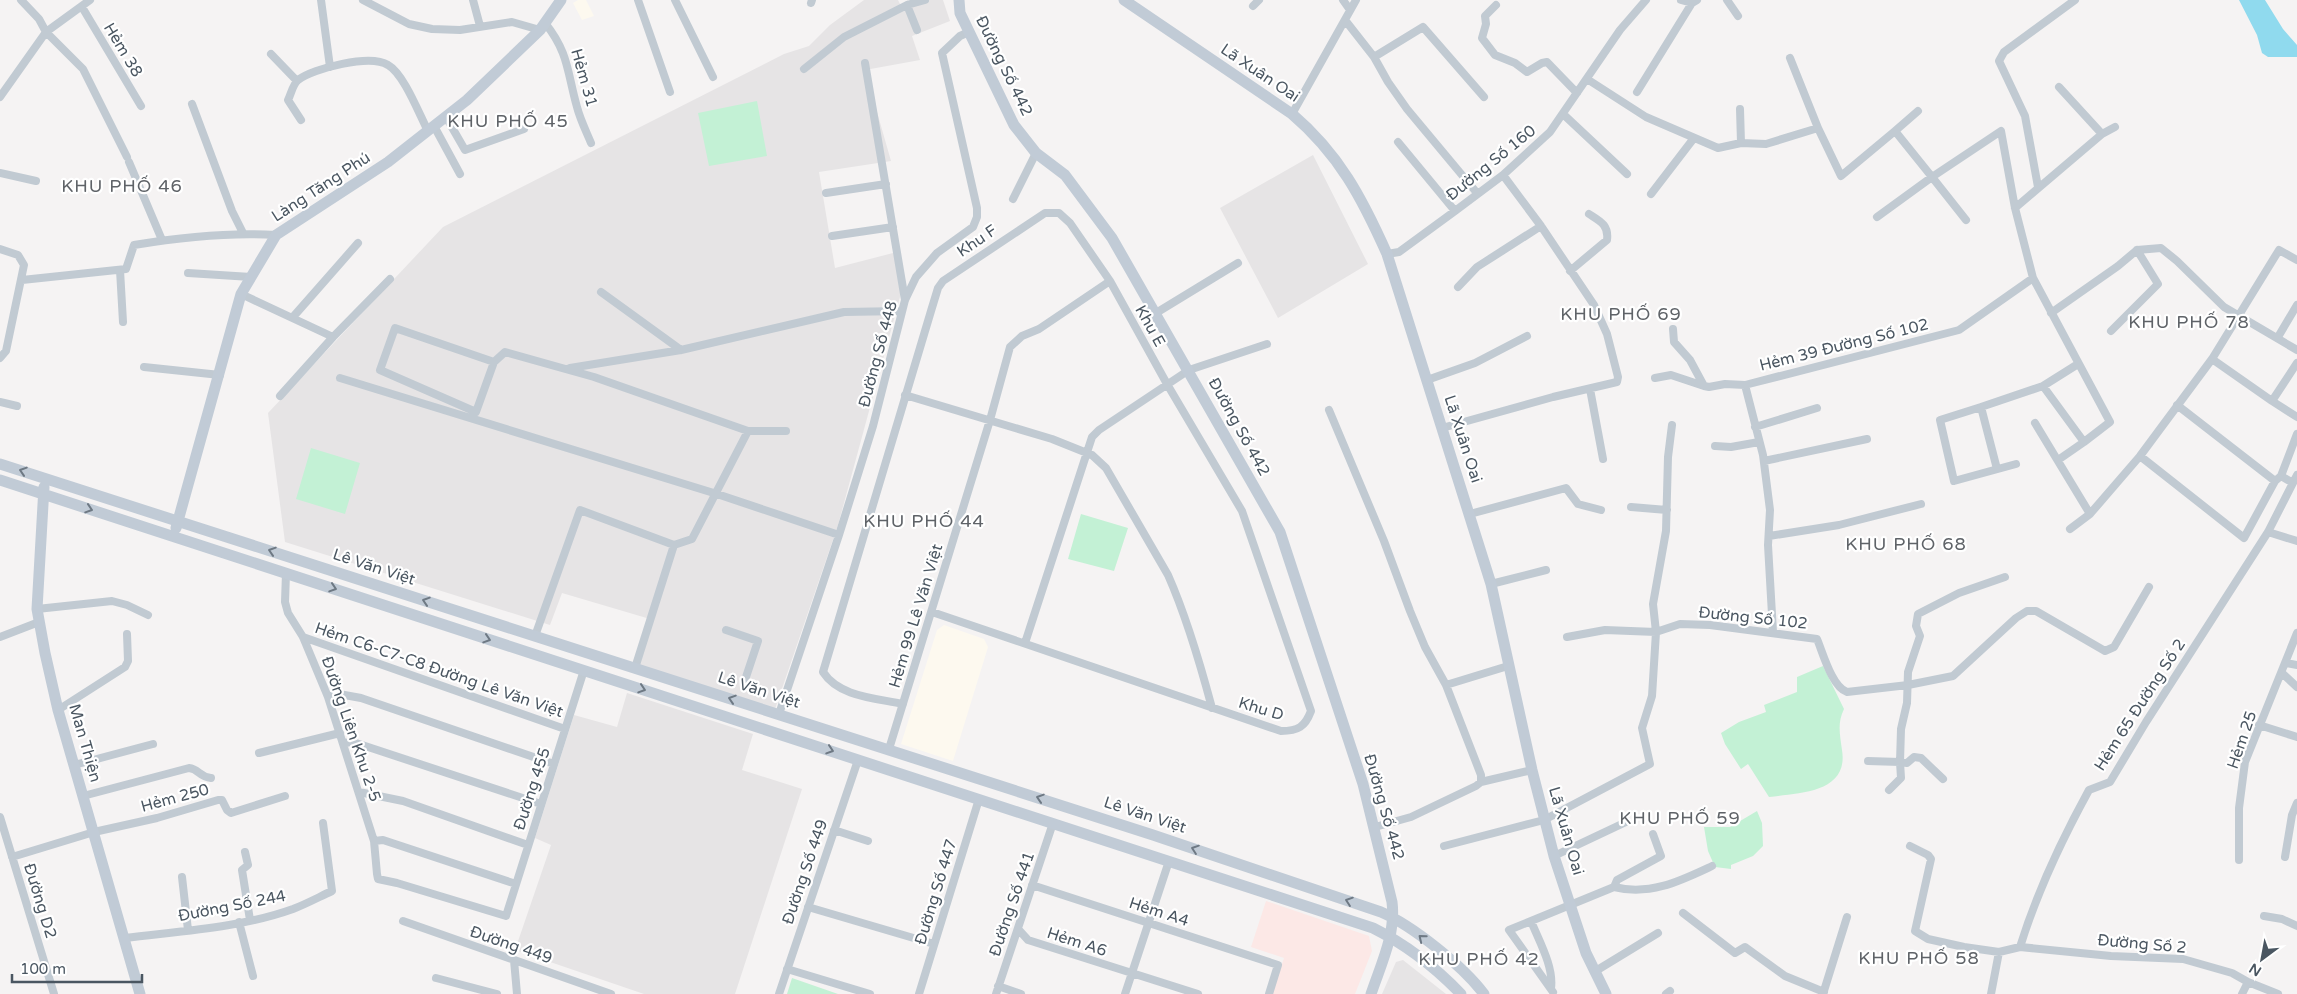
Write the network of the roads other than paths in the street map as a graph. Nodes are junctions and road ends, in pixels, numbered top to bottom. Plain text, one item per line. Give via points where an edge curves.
1 (21, 0) edge
2 (90, 0) edge
3 (321, 0) edge
4 (363, 0) edge
5 (474, 0) edge
6 (561, 0) edge
7 (638, 0) edge
8 (675, 0) edge
9 (925, 0) edge
10 (959, 0) edge
11 (1124, 0) edge
12 (1343, 0) edge
13 (1356, 0) edge
14 (1646, 0) edge
15 (1681, 0) edge
16 (1728, 0) edge
17 (2075, 0) edge
18 (1694, 2) edge
19 (1135, 4) edge
20 (907, 5) junction
21 (1496, 5) dead end
22 (82, 7) junction
23 (1350, 10) junction
24 (1738, 16) dead end
25 (1345, 20) junction
26 (480, 26) junction
27 (543, 26) junction
28 (917, 30) dead end
29 (46, 32) junction
30 (970, 32) junction
31 (270, 54) dead end
32 (1374, 57) junction
33 (1790, 58) dead end
34 (865, 63) dead end
35 (330, 67) junction
36 (804, 69) dead end
37 (713, 77) dead end
38 (1587, 79) junction
39 (297, 81) junction
40 (2059, 87) dead end
41 (670, 92) dead end
42 (1636, 92) dead end
43 (1577, 93) junction
44 (1484, 97) dead end
45 (0, 98) edge
46 (192, 104) dead end
47 (141, 106) dead end
48 (1740, 109) dead end
49 (1918, 111) dead end
50 (1292, 114) junction
51 (1563, 114) junction
52 (446, 116) junction
53 (301, 120) dead end
54 (2115, 127) dead end
55 (431, 128) junction
56 (524, 128) dead end
57 (1818, 128) junction
58 (1895, 131) junction
59 (2102, 134) junction
60 (1694, 138) junction
61 (1398, 142) dead end
62 (591, 143) dead end
63 (1741, 143) junction
64 (1036, 153) junction
65 (0, 173) edge
66 (460, 174) dead end
67 (1627, 174) dead end
68 (1503, 175) junction
69 (1932, 177) junction
70 (36, 181) dead end
71 (886, 184) junction
72 (2038, 187) junction
73 (1477, 193) junction
74 (826, 194) dead end
75 (1651, 194) dead end
76 (1013, 199) dead end
77 (2015, 208) junction
78 (1455, 211) junction
79 (1589, 214) dead end
80 (1877, 217) dead end
81 (1966, 220) dead end
82 (1541, 226) junction
83 (894, 227) junction
84 (243, 233) junction
85 (276, 235) junction
86 (832, 236) dead end
87 (162, 240) junction
88 (358, 243) dead end
89 (0, 249) edge
90 (2137, 250) junction
91 (1387, 254) junction
92 (2297, 260) edge
93 (1238, 262) dead end
94 (120, 270) junction
95 (1570, 271) junction
96 (188, 273) dead end
97 (251, 277) junction
98 (2033, 278) junction
99 (390, 279) dead end
100 (22, 280) junction
101 (1110, 281) junction
102 (1458, 287) dead end
103 (601, 292) dead end
104 (242, 294) junction
105 (905, 300) junction
106 (2297, 304) edge
107 (902, 311) junction
108 (1156, 313) junction
109 (2051, 314) junction
110 (2240, 315) junction
111 (293, 316) junction
112 (123, 322) dead end
113 (1673, 330) dead end
114 (2111, 331) dead end
115 (1527, 336) dead end
116 (333, 337) junction
117 (2278, 337) junction
118 (1267, 344) dead end
119 (681, 350) junction
120 (2297, 350) edge
121 (0, 358) edge
122 (2212, 358) junction
123 (494, 362) junction
124 (2297, 363) edge
125 (2078, 364) junction
126 (144, 367) dead end
127 (566, 369) junction
128 (1189, 370) junction
129 (220, 375) junction
130 (340, 378) dead end
131 (1655, 378) dead end
132 (1427, 380) junction
133 (1167, 384) junction
134 (1746, 385) junction
135 (1704, 386) junction
136 (2043, 386) junction
137 (1590, 389) junction
138 (905, 395) junction
139 (280, 396) dead end
140 (0, 402) edge
141 (2272, 402) junction
142 (2176, 405) junction
143 (16, 406) dead end
144 (1981, 407) junction
145 (1817, 408) dead end
146 (1329, 410) dead end
147 (2297, 417) edge
148 (990, 420) junction
149 (2035, 423) dead end
150 (1672, 425) dead end
151 (1755, 427) junction
152 (1442, 428) junction
153 (748, 431) junction
154 (786, 431) dead end
155 (2297, 434) edge
156 (1867, 439) dead end
157 (1759, 442) junction
158 (2084, 442) junction
159 (1715, 446) dead end
160 (1088, 453) junction
161 (2140, 456) junction
162 (1603, 459) dead end
163 (2058, 460) junction
164 (1764, 461) junction
165 (0, 464) edge
166 (2016, 464) dead end
167 (1997, 469) junction
168 (2278, 478) junction
169 (45, 479) junction
170 (2295, 479) edge
171 (0, 480) edge
172 (43, 494) junction
173 (717, 494) junction
174 (1922, 504) dead end
175 (1631, 507) dead end
176 (1601, 510) dead end
177 (1667, 510) junction
178 (1470, 514) junction
179 (2090, 514) junction
180 (178, 521) junction
181 (2070, 530) dead end
182 (2268, 532) junction
183 (840, 535) junction
184 (1769, 536) junction
185 (173, 537) junction
186 (2297, 541) edge
187 (674, 545) junction
188 (1546, 570) dead end
189 (286, 573) junction
190 (2005, 577) dead end
191 (1491, 584) junction
192 (2149, 587) dead end
193 (37, 609) junction
194 (932, 612) junction
195 (148, 616) dead end
196 (39, 622) junction
197 (726, 630) dead end
198 (1656, 632) junction
199 (1773, 632) junction
200 (2297, 633) edge
201 (127, 634) dead end
202 (535, 636) junction
203 (0, 637) edge
204 (303, 637) junction
205 (1567, 637) dead end
206 (758, 641) junction
207 (1025, 643) junction
208 (766, 644) dead end
209 (590, 653) junction
210 (2286, 663) junction
211 (2297, 665) edge
212 (1508, 666) junction
213 (635, 668) junction
214 (584, 670) junction
215 (2282, 673) junction
216 (744, 683) dead end
217 (1446, 685) junction
218 (1908, 685) junction
219 (2297, 687) edge
220 (328, 697) junction
221 (903, 704) junction
222 (1212, 708) junction
223 (58, 710) junction
224 (779, 714) junction
225 (806, 722) junction
226 (2259, 725) junction
227 (566, 728) junction
228 (773, 732) junction
229 (340, 733) junction
230 (2297, 737) edge
231 (800, 741) junction
232 (864, 742) junction
233 (344, 743) junction
234 (154, 744) dead end
235 (889, 750) junction
236 (259, 753) dead end
237 (858, 760) junction
238 (1868, 761) dead end
239 (1900, 762) junction
240 (554, 764) junction
241 (74, 765) junction
242 (1532, 770) junction
243 (212, 778) dead end
244 (1944, 779) dead end
245 (1481, 782) junction
246 (1889, 790) dead end
247 (359, 792) junction
248 (83, 796) junction
249 (285, 796) dead end
250 (979, 799) junction
251 (2297, 803) edge
252 (541, 804) junction
253 (0, 817) edge
254 (1544, 820) junction
255 (1626, 822) dead end
256 (323, 823) dead end
257 (1053, 823) junction
258 (1375, 827) junction
259 (834, 830) junction
260 (94, 832) junction
261 (1652, 834) dead end
262 (374, 841) junction
263 (868, 841) dead end
264 (1175, 842) junction
265 (528, 845) junction
266 (1444, 846) dead end
267 (1910, 846) dead end
268 (246, 852) dead end
269 (1554, 856) junction
270 (12, 857) junction
271 (2285, 857) dead end
272 (2239, 860) dead end
273 (1169, 861) junction
274 (1712, 866) dead end
275 (182, 877) dead end
276 (516, 884) junction
277 (1032, 885) junction
278 (1614, 887) junction
279 (1571, 904) junction
280 (808, 907) junction
281 (1682, 913) dead end
282 (506, 916) joint
283 (2264, 916) dead end
284 (1847, 917) dead end
285 (1394, 918) junction
286 (250, 920) junction
287 (403, 921) dead end
288 (239, 922) junction
289 (1531, 922) junction
290 (1148, 923) junction
291 (2297, 926) edge
292 (1018, 928) junction
293 (188, 930) junction
294 (1658, 933) dead end
295 (1390, 937) junction
296 (125, 938) junction
297 (934, 944) junction
298 (2020, 947) junction
299 (1999, 952) junction
300 (514, 960) junction
301 (787, 969) junction
302 (1594, 972) junction
303 (1131, 974) junction
304 (253, 976) dead end
305 (436, 978) dead end
306 (2248, 982) junction
307 (997, 990) edge
308 (1824, 993) edge
309 (54, 994) edge
310 (140, 994) edge
311 (497, 994) edge
312 (516, 994) edge
313 (611, 994) edge
314 (779, 994) edge
315 (870, 994) edge
316 (919, 994) edge
317 (1021, 994) edge
318 (1125, 994) edge
319 (1198, 994) edge
320 (1269, 994) edge
321 (1371, 994) edge
322 (1461, 994) edge
323 (1484, 994) edge
324 (1606, 994) edge
325 (1991, 994) edge
326 (2242, 994) edge
327 (2278, 994) edge

1 - 29 street
2 - 22 street
3 - 35 street
4 - 26 street via 409,24 460,30
5 - 26 street
6 - 27 main road, Làng Tăng Phú
7 - 41 street
8 - 37 street
9 - 20 street
10 - 30 main road, Đường Số 442 via 960,13
11 - 19 main road, Lã Xuân Oai
12 - 23 street
13 - 23 street
14 - 38 street, Đường Số 160 via 1620,30
15 - 18 street
16 - 24 street
17 - 72 street via 2004,52 1999,61 2024,116
18 - 42 street
19 - 50 main road, Lã Xuân Oai
20 - 28 street
20 - 36 street via 844,37
21 - 43 street via 1485,16 1482,38 1495,55 1527,72 1547,62
22 - 29 street
22 - 47 street, Hẻm 38
23 - 25 street
25 - 32 street
25 - 50 street
26 - 27 street via 512,22
27 - 52 main road, Làng Tăng Phú via 504,66
27 - 62 street, Hẻm 31 via 557,38 567,58 577,108
29 - 45 street
29 - 87 street via 83,69 128,160
30 - 64 main road, Đường Số 442 via 1014,125
30 - 105 street, Đường Số 448 via 960,36 942,53 977,218 973,227 937,253 916,277
31 - 39 street
32 - 44 street via 1423,27
32 - 73 street via 1407,109
33 - 57 street
34 - 71 street
35 - 39 street
35 - 55 street via 374,61 388,65
38 - 43 street, Đường Số 160
38 - 60 street via 1646,118
39 - 53 street via 288,100
40 - 59 street
43 - 51 street, Đường Số 160
46 - 84 street via 232,212
48 - 63 street
49 - 58 street
50 - 91 main road, Lã Xuân Oai via 1321,140 1336,160 1357,191
51 - 67 street
51 - 68 street, Đường Số 160 via 1550,132
52 - 55 main road, Làng Tăng Phú
52 - 56 street via 465,150
54 - 59 street
55 - 66 street
55 - 85 main road, Làng Tăng Phú via 388,162
57 - 58 street via 1841,176
57 - 63 street via 1766,144
58 - 69 street
59 - 72 street
60 - 63 street via 1718,148
60 - 75 street
61 - 78 street
64 - 76 street
64 - 108 main road, Đường Số 442 via 1065,176 1083,199 1112,238
65 - 70 street
68 - 73 street, Đường Số 160
68 - 82 street
69 - 77 street via 2001,131
69 - 80 street
69 - 81 street
71 - 74 street
71 - 83 street
72 - 77 street
73 - 78 street, Đường Số 160
77 - 98 street
78 - 91 street, Đường Số 160 via 1399,252
79 - 95 street via 1605,225 1607,240
82 - 95 street
82 - 102 street via 1478,267
83 - 86 street
83 - 105 street
84 - 85 street
84 - 87 street
85 - 97 main road, Làng Tăng Phú
87 - 94 street via 134,245 126,269
88 - 111 street
89 - 100 street via 18,255 22,260
90 - 109 street
90 - 110 street via 2161,248 2224,307
90 - 114 street via 2158,284
91 - 132 main road, Lã Xuân Oai
92 - 110 street via 2279,250
93 - 108 street
94 - 100 street
94 - 112 street
95 - 137 street via 1594,305 1607,334 1618,377 1617,382
96 - 97 street
97 - 104 main road, Làng Tăng Phú
98 - 109 street
98 - 134 street, Hẻm 39 Đường Số 102 via 1959,330
99 - 116 street
100 - 121 street via 6,351
101 - 133 street, Khu E
101 - 138 street, Khu F via 1066,217 1059,213 1045,213 943,281 938,288
101 - 148 street, Hẻm 99 Lê Văn Việt via 1039,329 1022,336 1010,347
103 - 119 street
104 - 111 street
104 - 129 main road, Làng Tăng Phú
105 - 107 street, Đường Số 448
106 - 117 street
107 - 119 street via 844,312
107 - 183 street, Đường Số 448 via 873,426
108 - 128 main road, Đường Số 442
109 - 125 street
110 - 117 street
110 - 122 street
111 - 116 street
113 - 135 street via 1674,342 1690,360
115 - 132 street via 1475,363
116 - 139 street
117 - 120 street
118 - 128 street
119 - 127 street
122 - 141 street
122 - 142 street
123 - 123 street via 476,412 380,370 395,328
123 - 127 street via 505,352
124 - 141 street
125 - 136 street
125 - 158 street via 2110,422
126 - 129 street
127 - 153 street
128 - 133 street
128 - 258 main road, Đường Số 442 via 1280,532
129 - 180 main road, Làng Tăng Phú
130 - 173 street
131 - 135 street via 1671,375
132 - 152 main road, Lã Xuân Oai
133 - 160 street via 1098,430 1092,437
133 - 222 street, Khu D via 1246,519 1311,711 1306,725 1298,730 1281,731
134 - 135 street
134 - 151 street, Hẻm 39 Đường Số 102
136 - 144 street
136 - 158 street
137 - 152 street
137 - 162 street
138 - 148 street
138 - 221 street, Khu F via 823,672 829,681 844,690
140 - 143 street
141 - 147 street
142 - 161 street
142 - 168 street
144 - 167 street
144 - 167 street via 1940,420 1954,481
145 - 151 street
146 - 217 street via 1421,638
148 - 160 street
148 - 194 street, Hẻm 99 Lê Văn Việt
149 - 163 street
150 - 177 street
151 - 157 street, Hẻm 39 Đường Số 102
152 - 178 main road, Lã Xuân Oai
153 - 154 street
153 - 173 street
155 - 168 street
156 - 164 street
157 - 159 street
157 - 164 street, Hẻm 39 Đường Số 102
158 - 163 street
160 - 207 street
160 - 222 street via 1106,468 1168,576 1199,660
161 - 168 street via 2244,538
161 - 179 street
163 - 179 street
164 - 184 street, Hẻm 39 Đường Số 102 via 1770,510
169 -> 165 main road, Lê Văn Việt
166 - 167 street
168 - 170 street
169 - 172 main road, Man Thiện
169 - 180 main road, Lê Văn Việt
170 - 182 street, Hẻm 65 Đường Số 2
171 - 172 main road, Lê Văn Việt
172 -> 185 main road, Lê Văn Việt
172 - 193 main road, Man Thiện
173 - 183 street
173 - 187 street via 692,539
174 - 184 street via 1839,525
175 - 177 street
176 - 178 street via 1578,504 1566,488
177 - 198 street via 1653,604
178 - 191 main road, Lã Xuân Oai
179 - 181 street
180 - 185 main road, Làng Tăng Phú
202 -> 180 main road, Lê Văn Việt
182 - 186 street
182 - 298 street, Hẻm 65 Đường Số 2 via 2110,782 2089,790 2058,848 2033,905
183 - 224 street, Đường Số 448
184 - 199 street, Hẻm 39 Đường Số 102
185 - 189 main road, Lê Văn Việt
187 - 202 street via 580,510
187 - 213 street
188 - 191 street
189 - 204 street, Đường Liên Khu 2-5 via 288,613
189 -> 214 main road, Lê Văn Việt
190 - 218 street via 1959,593 1918,614 1916,626 1920,636 1908,672
191 - 212 main road, Lã Xuân Oai
192 - 218 street, Đường Số 102 via 2114,647 2105,651 2036,611 2027,611 1953,676
193 - 195 street via 112,601
193 - 196 main road, Man Thiện
194 - 207 street
194 - 221 street, Hẻm 99 Lê Văn Việt
196 - 203 street
196 - 223 main road, Man Thiện
197 - 206 street
198 - 199 street, Đường Số 102 via 1680,624
198 - 205 street via 1605,630
198 - 254 street via 1652,696 1642,728 1650,764
199 - 218 street, Đường Số 102 via 1817,639 1842,691
200 - 210 street, Hẻm 25
201 - 223 street via 128,661 125,667
202 - 209 main road, Lê Văn Việt
204 - 220 street, Đường Liên Khu 2-5
204 - 227 street, Hẻm C6-C7-C8 Đường Lê Văn Việt
206 - 208 street
206 - 216 street
207 - 222 street
209 - 213 main road, Lê Văn Việt
209 - 214 main road
210 - 211 street
210 - 215 street, Hẻm 25
212 - 217 street
212 - 242 main road, Lã Xuân Oai
224 -> 213 main road, Lê Văn Việt
214 - 227 street, Đường 455
214 -> 228 main road, Lê Văn Việt
215 - 219 street
215 - 226 street, Hẻm 25
217 - 245 street
218 - 239 street
220 - 229 street, Đường Liên Khu 2-5
220 - 240 street via 339,694 361,698
221 - 235 street, Hẻm 99 Lê Văn Việt
223 - 241 main road, Man Thiện
224 - 225 main road, Lê Văn Việt
224 - 228 main road
225 - 231 main road
225 - 232 main road, Lê Văn Việt
226 - 230 street
226 - 272 street, Hẻm 25 via 2245,762 2239,808
227 - 240 street, Đường 455
228 - 231 main road, Lê Văn Việt
229 - 233 street, Đường Liên Khu 2-5
229 - 236 street
231 -> 237 main road, Lê Văn Việt
232 - 235 main road, Lê Văn Việt
232 - 237 main road
233 - 247 street, Đường Liên Khu 2-5
233 - 252 street via 353,742
234 - 241 street
264 -> 235 main road, Lê Văn Việt
237 - 250 main road, Lê Văn Việt
237 - 259 street, Đường Số 449
238 - 239 street
239 - 244 street via 1921,758
239 - 246 street via 1901,778
240 - 252 street, Đường 455
241 - 248 main road, Man Thiện
242 - 245 street
242 - 254 main road, Lã Xuân Oai
243 - 248 street via 203,777 189,768
245 - 258 street via 1411,817
247 - 262 street, Đường Liên Khu 2-5
247 - 265 street via 403,801
248 - 260 main road, Man Thiện
249 - 260 street, Hẻm 250 via 232,814 222,800 218,800
250 - 257 main road, Lê Văn Việt
250 - 297 street, Đường Số 447
251 - 271 street
252 - 265 street, Đường 455
253 - 270 street, Đường D2
254 - 266 street
254 - 269 main road, Lã Xuân Oai
255 - 269 street
256 - 286 street, Đường Số 244 via 332,891 293,909
257 - 273 main road, Lê Văn Việt
257 - 277 street, Đường Số 441
258 - 285 main road, Đường Số 442
259 - 263 street
259 - 280 street, Đường Số 449
260 - 270 street
260 - 296 main road, Man Thiện
261 - 278 street via 1661,856 1617,880
262 - 276 street via 383,840
262 - 282 street, Đường Liên Khu 2-5 via 378,878
264 - 273 main road
285 -> 264 main road, Lê Văn Việt
265 - 276 street, Đường 455
267 - 299 street, Đường Số 2 via 1930,859 1915,931 1928,939
268 - 286 street via 248,865 242,870
269 - 279 main road, Lã Xuân Oai
270 - 309 street, Đường D2
273 - 290 street
273 - 295 main road, Lê Văn Việt via 1372,928
274 - 278 street via 1677,883 1629,890
275 - 293 street
276 - 282 street, Đường 455
277 - 290 street, Hẻm A4
277 - 292 street, Đường Số 441
278 - 279 street
279 - 289 street
279 - 302 main road, Lã Xuân Oai
280 - 297 street
280 - 301 street, Đường Số 449
281 - 308 street via 1735,954 1745,947 1785,976
283 - 291 street
284 - 308 street
285 - 295 main road
323 -> 285 main road, Lê Văn Việt via 1456,965
286 - 288 street, Đường Số 244
287 - 300 street, Đường 449
288 - 293 street, Đường Số 244
288 - 304 street
289 - 289 street via 1509,930 1552,990 1548,966
290 - 303 street
290 - 320 street, Hẻm A4 via 1278,965
292 - 303 street, Hẻm A6 via 1028,940
292 - 307 street, Đường Số 441
293 - 296 street, Đường Số 244
294 - 302 street
295 - 321 main road
295 - 322 main road, Lê Văn Việt via 1443,976
296 - 310 main road, Man Thiện
297 - 316 street, Đường Số 447
298 - 299 street, Đường Số 2
298 - 306 street, Đường Số 2 via 2183,959 2232,973
299 - 325 street
300 - 312 street
300 - 313 street, Đường 449
301 - 314 street, Đường Số 449
301 - 315 street
302 - 324 main road, Lã Xuân Oai
303 - 318 street
303 - 319 street, Hẻm A6
305 - 311 street
306 - 326 street
306 - 327 street, Đường Số 2
307 - 317 street

